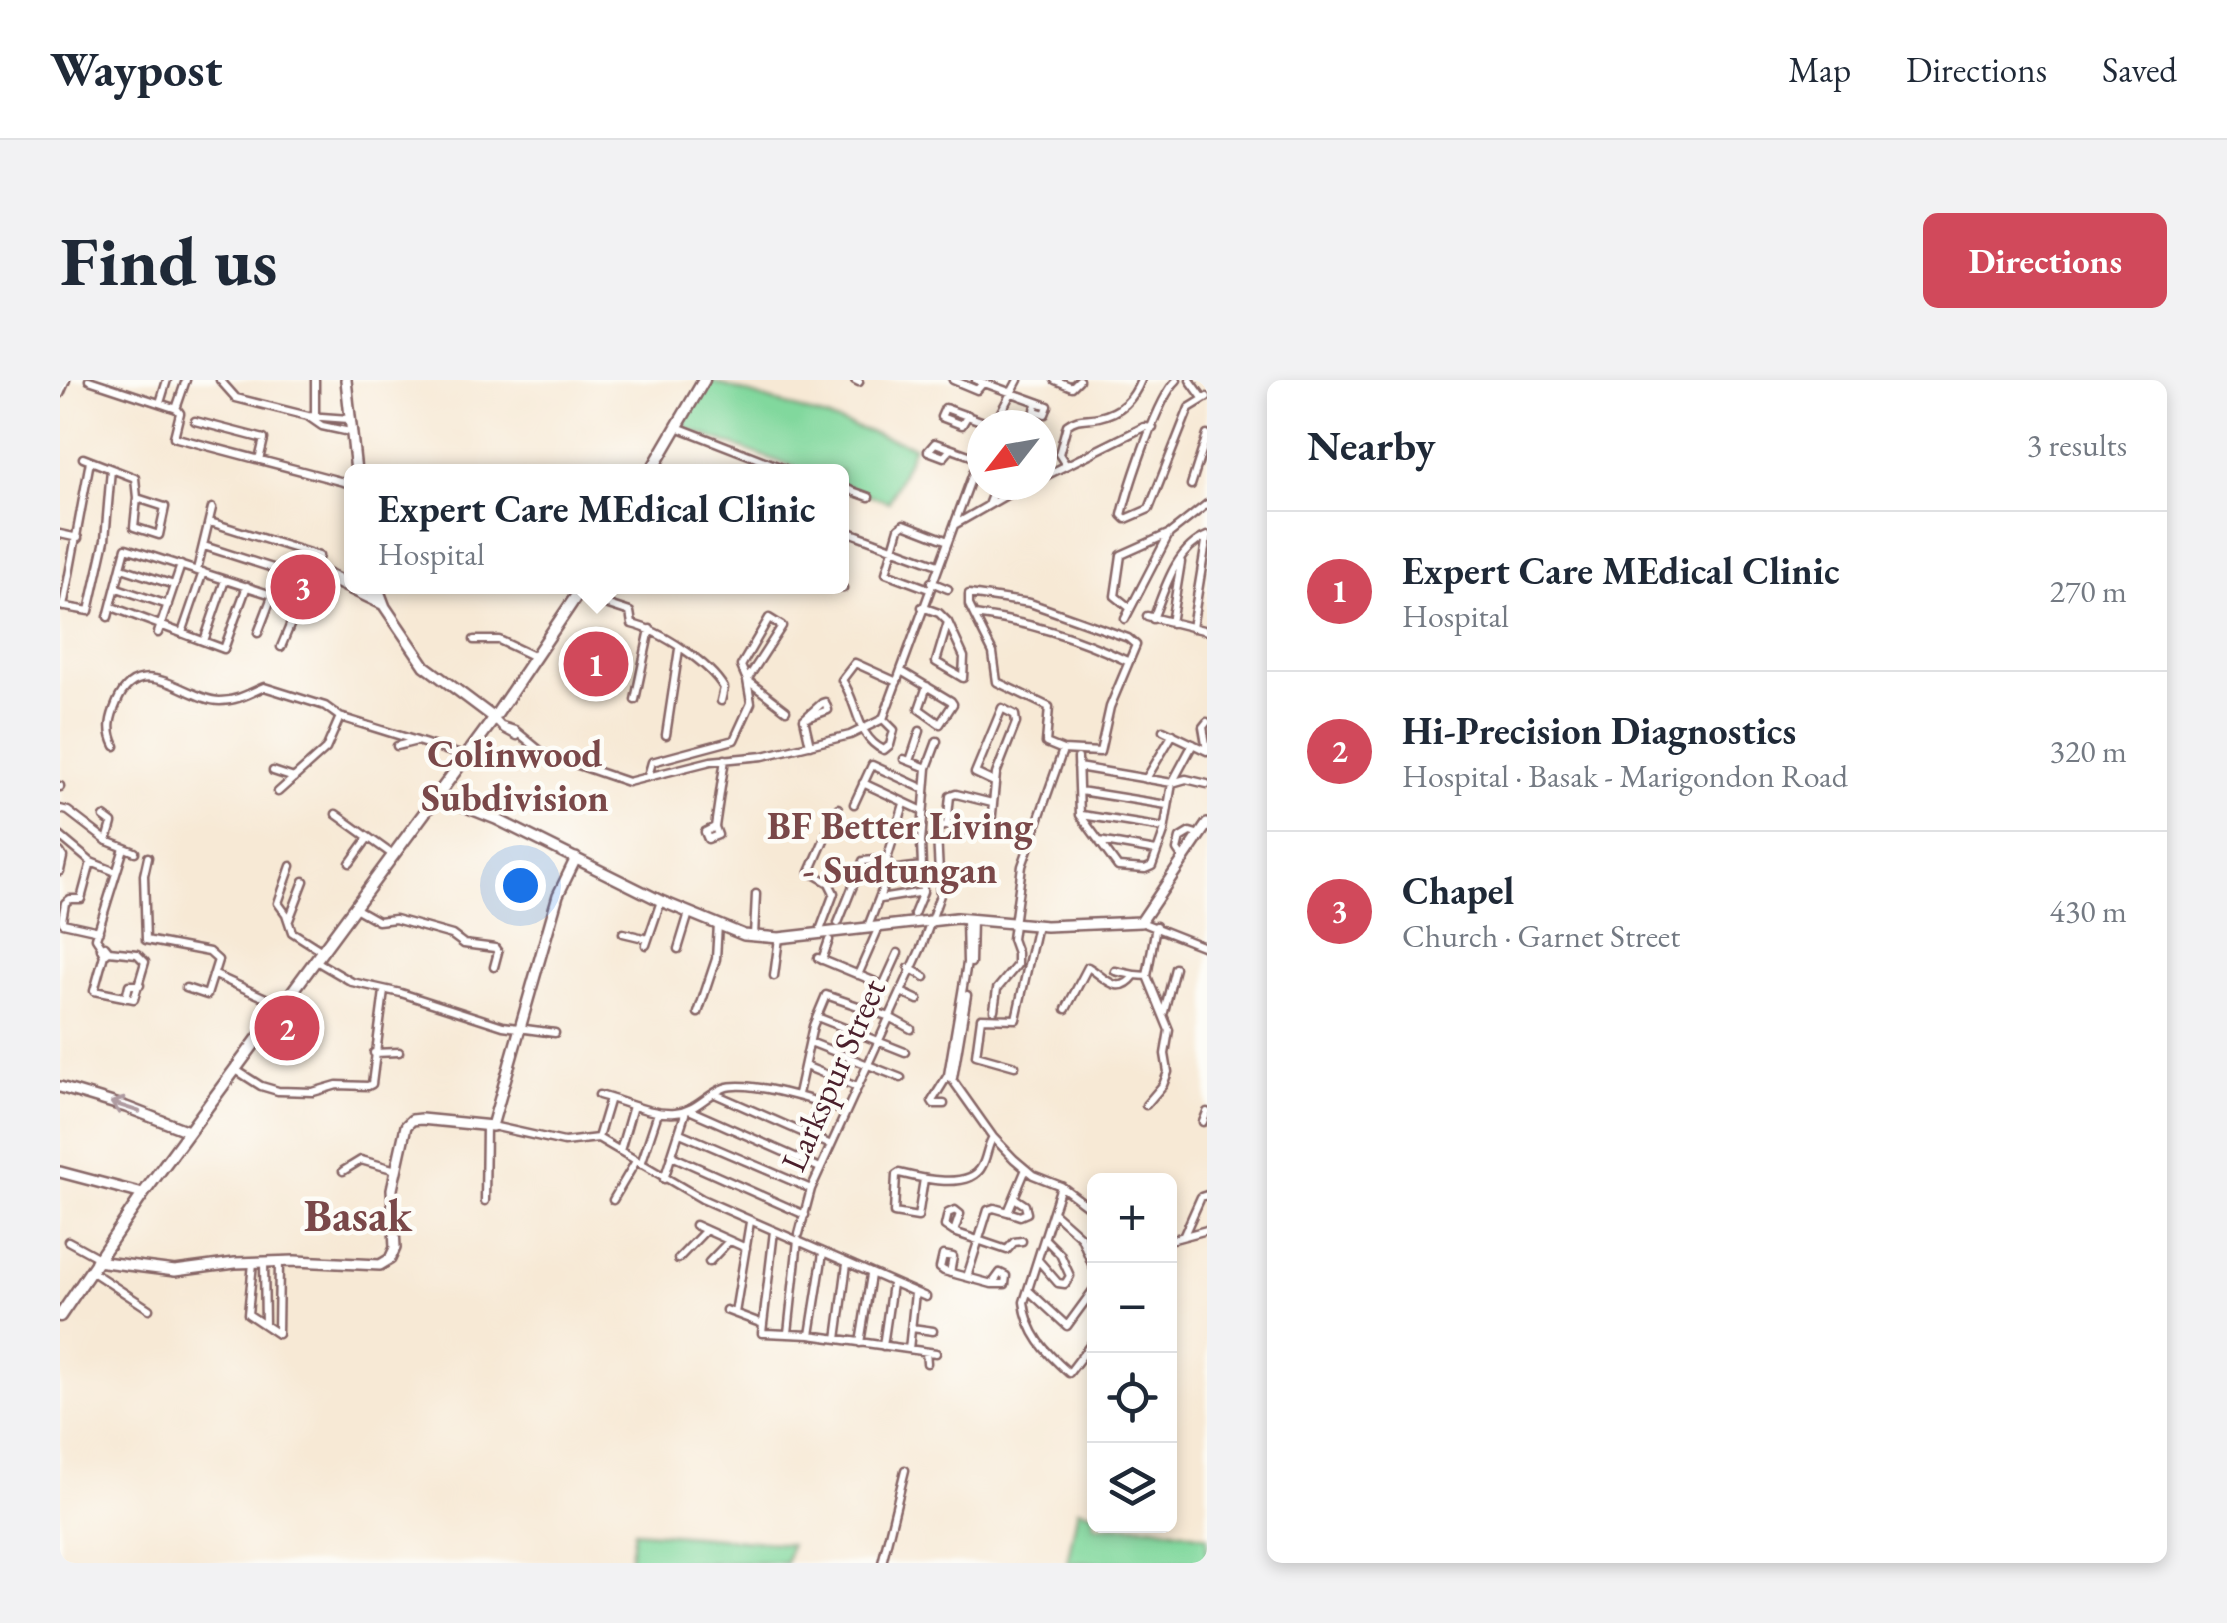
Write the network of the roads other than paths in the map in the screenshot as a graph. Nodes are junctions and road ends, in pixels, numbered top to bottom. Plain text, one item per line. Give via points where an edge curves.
1 (66, 380) edge
2 (89, 380) edge
3 (168, 380) edge
4 (186, 380) edge
5 (220, 380) edge
6 (316, 380) edge
7 (346, 380) edge
8 (704, 380) edge
9 (954, 380) edge
10 (1018, 380) edge
11 (1055, 380) edge
12 (1142, 380) edge
13 (1177, 380) edge
14 (1190, 380) edge
15 (980, 381) edge
16 (1077, 383) edge
17 (1011, 392) junction
18 (60, 394) edge
19 (1205, 397) edge
20 (1036, 402) dead end
21 (160, 403) junction
22 (176, 409) junction
23 (1001, 410) edge
24 (313, 417) junction
25 (349, 419) junction
26 (195, 420) dead end
27 (677, 427) junction
28 (1153, 428) junction
29 (350, 432) junction
30 (1207, 435) edge
31 (951, 450) dead end
32 (967, 455) edge
33 (259, 460) junction
34 (355, 464) edge
35 (656, 464) edge
36 (770, 464) edge
37 (1196, 464) junction
38 (1066, 465) junction
39 (110, 469) junction
40 (1057, 470) edge
41 (1207, 470) edge
42 (344, 482) edge
43 (1191, 485) dead end
44 (967, 489) edge
45 (849, 490) edge
46 (870, 497) dead end
47 (137, 498) junction
48 (990, 500) edge
49 (998, 500) edge
50 (1207, 504) edge
51 (988, 506) junction
52 (212, 508) dead end
53 (210, 522) junction
54 (954, 526) junction
55 (849, 532) edge
56 (60, 534) edge
57 (1169, 534) junction
58 (1207, 536) edge
59 (78, 538) junction
60 (948, 541) junction
61 (1146, 542) junction
62 (204, 546) junction
63 (893, 548) junction
64 (1160, 554) junction
65 (1182, 556) junction
66 (181, 565) junction
67 (938, 565) junction
68 (122, 568) junction
69 (200, 571) junction
70 (313, 574) junction
71 (226, 580) junction
72 (344, 582) edge
73 (174, 585) junction
74 (248, 586) junction
75 (930, 586) junction
76 (344, 587) edge
77 (117, 588) junction
78 (948, 589) dead end
79 (273, 594) junction
80 (361, 594) edge
81 (368, 594) edge
82 (380, 594) edge
83 (578, 594) edge
84 (587, 594) edge
85 (383, 603) junction
86 (300, 604) junction
87 (168, 605) junction
88 (62, 606) edge
89 (112, 607) junction
90 (922, 607) junction
91 (1130, 608) junction
92 (974, 615) junction
93 (108, 617) dead end
94 (1125, 619) dead end
95 (948, 622) junction
96 (1171, 623) junction
97 (1192, 628) junction
98 (160, 629) junction
99 (650, 629) junction
100 (1207, 631) edge
101 (182, 633) junction
102 (258, 633) dead end
103 (474, 640) dead end
104 (204, 641) junction
105 (281, 647) dead end
106 (679, 649) junction
107 (536, 658) junction
108 (1127, 661) junction
109 (902, 671) junction
110 (747, 680) junction
111 (897, 682) junction
112 (927, 686) junction
113 (635, 700) dead end
114 (721, 701) dead end
115 (786, 710) dead end
116 (340, 718) junction
117 (882, 719) junction
118 (804, 720) dead end
119 (497, 721) junction
120 (1207, 722) edge
121 (1163, 730) dead end
122 (863, 731) junction
123 (920, 732) dead end
124 (1172, 734) junction
125 (666, 735) dead end
126 (418, 741) junction
127 (936, 741) dead end
128 (810, 744) junction
129 (1193, 744) junction
130 (115, 746) dead end
131 (397, 746) dead end
132 (1063, 750) junction
133 (1207, 751) edge
134 (461, 755) junction
135 (1078, 758) dead end
136 (726, 759) junction
137 (1078, 767) junction
138 (927, 768) junction
139 (273, 771) dead end
140 (648, 776) junction
141 (295, 778) junction
142 (1146, 779) junction
143 (994, 782) junction
144 (444, 783) junction
145 (863, 783) junction
146 (1172, 783) junction
147 (1207, 784) edge
148 (924, 789) junction
149 (1079, 791) junction
150 (278, 792) dead end
151 (436, 795) junction
152 (992, 803) junction
153 (854, 804) dead end
154 (904, 804) junction
155 (1167, 805) junction
156 (838, 808) dead end
157 (60, 809) edge
158 (923, 810) junction
159 (336, 814) dead end
160 (1080, 814) junction
161 (104, 817) dead end
162 (1207, 824) edge
163 (948, 825) junction
164 (715, 828) dead end
165 (1163, 833) junction
166 (1200, 835) junction
167 (60, 836) edge
168 (368, 838) junction
169 (1099, 841) junction
170 (1178, 841) junction
171 (107, 842) junction
172 (124, 848) junction
173 (1156, 851) junction
174 (60, 852) edge
175 (135, 852) dead end
176 (393, 855) junction
177 (148, 856) dead end
178 (576, 858) junction
179 (888, 859) junction
180 (1183, 860) junction
181 (91, 862) junction
182 (350, 864) dead end
183 (291, 866) dead end
184 (922, 866) junction
185 (60, 870) edge
186 (890, 870) junction
187 (116, 872) junction
188 (304, 881) dead end
189 (924, 892) junction
190 (756, 894) dead end
191 (878, 899) junction
192 (660, 901) junction
193 (355, 908) junction
194 (690, 912) junction
195 (914, 914) dead end
196 (969, 918) junction
197 (929, 921) junction
198 (289, 922) junction
199 (1141, 922) junction
200 (718, 923) junction
201 (838, 923) dead end
202 (1014, 923) junction
203 (1037, 925) junction
204 (1156, 926) junction
205 (879, 927) junction
206 (867, 929) junction
207 (99, 930) junction
208 (623, 933) dead end
209 (819, 933) junction
210 (754, 936) junction
211 (779, 938) junction
212 (829, 940) dead end
213 (678, 948) dead end
214 (1207, 948) edge
215 (105, 951) junction
216 (898, 953) dead end
217 (320, 956) junction
218 (494, 967) dead end
219 (910, 968) junction
220 (1175, 968) dead end
221 (1115, 972) dead end
222 (216, 975) junction
223 (858, 975) junction
224 (1135, 975) junction
225 (774, 976) dead end
226 (1147, 976) junction
227 (925, 977) dead end
228 (883, 985) junction
229 (186, 988) dead end
230 (384, 991) junction
231 (900, 991) junction
232 (878, 996) dead end
233 (918, 1000) dead end
234 (283, 1006) junction
235 (1066, 1009) dead end
236 (994, 1010) dead end
237 (698, 1013) dead end
238 (1164, 1013) junction
239 (817, 1017) junction
240 (888, 1017) junction
241 (518, 1028) junction
242 (911, 1029) dead end
243 (555, 1033) dead end
244 (878, 1040) junction
245 (810, 1042) junction
246 (399, 1052) dead end
247 (905, 1052) dead end
248 (374, 1054) junction
249 (867, 1063) junction
250 (805, 1066) junction
251 (1015, 1066) dead end
252 (236, 1070) junction
253 (951, 1076) junction
254 (902, 1078) dead end
255 (856, 1086) junction
256 (60, 1087) edge
257 (715, 1094) junction
258 (798, 1094) junction
259 (599, 1095) dead end
260 (610, 1098) junction
261 (820, 1102) junction
262 (944, 1104) dead end
263 (1146, 1105) dead end
264 (633, 1106) junction
265 (687, 1111) junction
266 (845, 1111) junction
267 (658, 1112) junction
268 (1207, 1112) edge
269 (1203, 1122) dead end
270 (489, 1125) junction
271 (188, 1132) junction
272 (680, 1132) junction
273 (805, 1134) junction
274 (993, 1136) junction
275 (596, 1137) junction
276 (829, 1145) junction
277 (620, 1151) junction
278 (672, 1156) junction
279 (638, 1163) junction
280 (819, 1167) junction
281 (396, 1170) junction
282 (1026, 1170) junction
283 (343, 1171) dead end
284 (60, 1172) edge
285 (664, 1179) junction
286 (924, 1179) junction
287 (1061, 1186) junction
288 (809, 1188) junction
289 (143, 1194) junction
290 (1207, 1195) edge
291 (613, 1200) dead end
292 (1016, 1200) junction
293 (485, 1201) dead end
294 (1087, 1206) edge
295 (1008, 1212) junction
296 (804, 1214) junction
297 (1054, 1214) junction
298 (750, 1222) junction
299 (694, 1226) dead end
300 (706, 1230) junction
301 (1207, 1230) edge
302 (774, 1232) junction
303 (954, 1232) dead end
304 (1184, 1235) junction
305 (799, 1237) junction
306 (1044, 1238) junction
307 (1177, 1238) edge
308 (978, 1240) junction
309 (68, 1241) dead end
310 (730, 1241) junction
311 (1022, 1241) dead end
312 (746, 1248) junction
313 (822, 1252) junction
314 (678, 1259) dead end
315 (1038, 1260) junction
316 (258, 1262) junction
317 (279, 1262) junction
318 (710, 1262) dead end
319 (95, 1263) junction
320 (1091, 1263) edge
321 (847, 1264) junction
322 (950, 1273) dead end
323 (871, 1275) junction
324 (967, 1277) junction
325 (892, 1284) junction
326 (992, 1284) dead end
327 (1028, 1290) junction
328 (915, 1293) junction
329 (926, 1297) dead end
330 (1087, 1299) edge
331 (149, 1309) dead end
332 (60, 1316) edge
333 (763, 1324) junction
334 (265, 1326) junction
335 (912, 1328) junction
336 (934, 1331) dead end
337 (788, 1333) junction
338 (810, 1336) junction
339 (837, 1340) junction
340 (860, 1343) junction
341 (883, 1346) junction
342 (909, 1349) junction
343 (1087, 1350) edge
344 (926, 1352) junction
345 (936, 1353) dead end
346 (927, 1363) dead end
347 (905, 1470) dead end
348 (882, 1563) edge

1 - 18 street
2 - 21 street
3 - 21 street
4 - 22 street
5 - 24 street via 236,398
6 - 24 street
7 - 25 street
8 - 27 main road
9 - 15 street via 978,390
10 - 17 street
11 - 16 street
12 - 38 street via 1129,404 1068,425 1059,454
13 - 28 street via 1162,397
14 - 19 street
15 - 17 street
17 - 20 street
17 - 23 street
19 - 28 street via 1187,412 1149,509 1126,519 1128,489
21 - 22 street
22 - 33 street via 174,437
24 - 25 street
24 - 29 street
25 - 29 street
26 - 33 street via 264,439
27 - 35 main road
27 - 36 street
28 - 38 street
29 - 34 street
30 - 37 street
31 - 32 street
33 - 42 street
37 - 41 street
37 - 43 street
38 - 40 street
39 - 47 street via 135,478
39 - 59 street via 86,460
39 - 88 street via 105,540 89,610
44 - 54 street
45 - 46 street
47 - 47 street via 134,527 158,534 166,506
48 - 51 street
49 - 51 street
50 - 57 street
51 - 54 street
52 - 53 street
53 - 62 street
53 - 70 street via 319,556
54 - 60 street
55 - 63 street
56 - 59 street
57 - 61 street
57 - 64 street
58 - 65 street
58 - 97 street
59 - 88 street
60 - 63 street via 902,525
60 - 67 street
61 - 64 street
61 - 91 street via 1120,560 1116,596
62 - 69 street
62 - 70 street
63 - 67 street
63 - 75 street via 886,573
64 - 91 street
65 - 96 street
65 - 96 street via 1150,618
66 - 68 street via 126,548
66 - 69 street
66 - 73 street
67 - 75 street
68 - 73 street
68 - 77 street
69 - 71 street
69 - 101 street
70 - 72 street
70 - 76 street
70 - 86 street
71 - 74 street
71 - 104 street
73 - 87 street
74 - 79 street
74 - 104 street via 224,648
75 - 78 street
75 - 90 street
77 - 87 street
77 - 89 street
79 - 86 street
79 - 102 street
80 - 85 street
81 - 85 street
82 - 85 street
83 - 107 main road
84 - 99 street via 630,612 632,624
85 - 119 street via 426,666
86 - 105 street
87 - 98 street
89 - 93 street
89 - 98 street
90 - 95 street
90 - 109 street
91 - 94 street
92 - 108 street via 1044,627
92 - 108 street via 970,594 1030,603 1128,638 1136,650
92 - 132 street via 993,653 997,682 1047,704 1044,740
95 - 95 street via 964,658 964,678 936,662
96 - 97 street
97 - 100 street
98 - 101 street
99 - 106 street
99 - 113 street
101 - 104 street
103 - 107 street via 498,640
106 - 114 street via 714,674 724,688
106 - 125 street
107 - 119 main road
108 - 132 street via 1100,752
109 - 111 street
109 - 112 street
110 - 110 street via 782,626 769,618 742,660
110 - 115 street
110 - 140 street via 751,703 734,740 652,762
111 - 117 street
111 - 122 street via 855,662 844,676
112 - 112 street via 953,704 940,724 919,709
116 - 126 street
116 - 130 street via 324,706 264,687 219,701 167,681 145,680 119,696 109,724
116 - 141 street via 326,749
117 - 122 street
117 - 122 street via 894,730 887,749 874,746
118 - 128 street
119 - 134 main road
119 - 140 street via 543,754 624,782
119 - 144 main road
120 - 133 street
121 - 124 street
122 - 128 street
123 - 138 street via 907,760
124 - 129 street
124 - 142 street
126 - 131 street
126 - 134 street
127 - 138 street
128 - 136 street
129 - 133 street
129 - 146 street
132 - 202 street via 1022,866
134 - 144 main road
135 - 137 street
136 - 140 street
136 - 164 street
137 - 142 street
137 - 149 street
138 - 148 street
139 - 141 street
141 - 150 street
142 - 146 street
143 - 143 street via 975,772 1002,708 1016,723
143 - 152 street
144 - 151 main road
145 - 148 street via 872,765
145 - 153 street
145 - 154 street
146 - 147 street
146 - 155 street
148 - 158 street
149 - 155 street
149 - 160 street
151 - 176 main road
151 - 178 street
152 - 163 street via 953,794
152 - 163 street via 990,834
154 - 158 street
154 - 179 street
155 - 165 street
156 - 209 street via 810,872 834,893
157 - 171 street
158 - 184 street
159 - 168 street
160 - 165 street
160 - 169 street
161 - 171 street via 112,823
162 - 166 street
163 - 197 street, Larkspur Street via 937,833 940,895
165 - 170 street
165 - 173 street
166 - 170 street via 1190,832
166 - 180 street
167 - 181 street
168 - 176 street
168 - 182 street
169 - 173 street
169 - 173 street via 1120,867 1149,868
170 - 180 street
171 - 172 street
172 - 175 street
172 - 187 street
174 - 185 street
176 - 193 main road
177 - 222 street via 146,940 210,952 218,960
178 - 192 street
178 - 241 street via 558,895
179 - 186 street
179 - 201 street via 863,860
180 - 199 street
181 - 187 street
181 - 207 street via 81,899 65,903 62,920
183 - 198 street via 277,898
184 - 186 street
184 - 189 street
186 - 191 street
187 - 207 street
188 - 198 street
189 - 191 street
189 - 195 street
190 - 210 street
191 - 206 street
192 - 194 street
192 - 208 street via 647,942
193 - 217 main road
193 - 218 street via 378,922 395,919 495,948
194 - 200 street
194 - 213 street
196 - 197 street
196 - 202 street
196 - 253 street via 972,962
197 - 205 street
197 - 219 street, Larkspur Street
198 - 217 street
199 - 203 street
199 - 204 street
200 - 210 street
200 - 237 street via 716,959
202 - 203 street
202 - 236 street via 1017,965 997,990
203 - 251 street via 1016,1019 981,1018 976,1055
204 - 214 street
204 - 226 street
205 - 206 street
205 - 223 street
206 - 209 street
207 - 215 street via 96,938
209 - 211 street
210 - 211 street
211 - 225 street
212 - 223 street via 820,959
215 - 215 street via 94,991 126,998 129,985 140,985 145,962 137,954
216 - 228 street
217 - 230 street via 352,982
217 - 234 main road
219 - 227 street
219 - 231 street, Larkspur Street
220 - 238 street
221 - 224 street
222 - 229 street via 207,995
222 - 234 street
223 - 228 street
224 - 226 street
224 - 235 street via 1120,987 1088,967
226 - 238 street
228 - 232 street
230 - 241 street
230 - 248 street
231 - 233 street
231 - 240 street, Larkspur Street
234 - 252 main road
238 - 263 street via 1168,1072
239 - 240 street via 826,995
239 - 244 street
239 - 245 street
240 - 242 street
240 - 244 street, Larkspur Street
241 - 243 street
241 - 270 street
244 - 247 street
244 - 249 street, Larkspur Street
245 - 249 street
245 - 250 street
246 - 248 street
248 - 252 street via 368,1086 278,1091
249 - 254 street
249 - 255 street, Larkspur Street
250 - 255 street
250 - 258 street
252 - 271 main road
253 - 262 street via 932,1101
253 - 274 street
255 - 266 street, Larkspur Street
271 -> 256 street
257 - 258 street via 728,1087
257 - 265 street
257 - 273 street
258 - 261 street
259 - 260 street
260 - 264 street
260 - 275 street
261 - 266 street
261 - 273 street
264 - 267 street
264 - 277 street
265 - 267 street
265 - 272 street
265 - 280 street
266 - 276 street, Larkspur Street
267 - 279 street
268 - 269 street
270 - 275 street via 564,1142
270 - 281 street via 412,1120
270 - 293 street
271 - 289 main road
272 - 278 street
272 - 288 street
273 - 276 street
274 - 282 street
274 - 286 street via 976,1173 948,1182
275 - 277 street
276 - 280 street, Larkspur Street
277 - 279 street
278 - 285 street
278 - 296 street
279 - 285 street
279 - 291 street
280 - 288 street, Larkspur Street
281 - 283 street via 361,1160
281 - 317 street via 395,1248 387,1262
282 - 287 street
282 - 292 street
284 - 289 street
285 - 298 street
286 - 286 street via 896,1175 894,1214 919,1215
287 - 294 street
287 - 297 street
288 - 296 street, Larkspur Street
289 - 319 main road
290 - 304 street
292 - 295 street
292 - 295 street via 1026,1213
295 - 308 street via 988,1210
296 - 305 street, Larkspur Street
297 - 306 street
297 - 320 street via 1081,1237
298 - 302 street
298 - 312 street
299 - 300 street
300 - 310 street
300 - 314 street
301 - 304 street
302 - 305 street
302 - 333 street
303 - 308 street
304 - 307 street
305 - 313 street
305 - 337 street, Larkspur Street
306 - 315 street
306 - 315 street via 1060,1254 1070,1276 1065,1284
308 - 311 street via 1007,1250
308 - 324 street
309 - 319 street
310 - 312 street
310 - 318 street
312 - 333 street via 730,1312
313 - 321 street
313 - 338 street
315 - 327 street
316 - 317 street
316 - 319 street via 175,1271
316 - 334 street
316 - 334 street via 248,1312
317 - 334 street via 280,1333
319 - 331 street
319 - 332 main road
321 - 323 street
321 - 339 street
322 - 324 street
323 - 325 street
323 - 340 street
324 - 326 street
325 - 328 street
325 - 341 street
327 - 330 street via 1067,1326
327 - 343 street via 1030,1330 1067,1372
328 - 329 street
328 - 335 street
333 - 337 street via 762,1333
335 - 336 street
335 - 342 street
337 - 338 street
338 - 339 street
339 - 340 street
340 - 341 street
341 - 342 street
342 - 344 street
344 - 345 street
344 - 346 street
347 - 348 street

